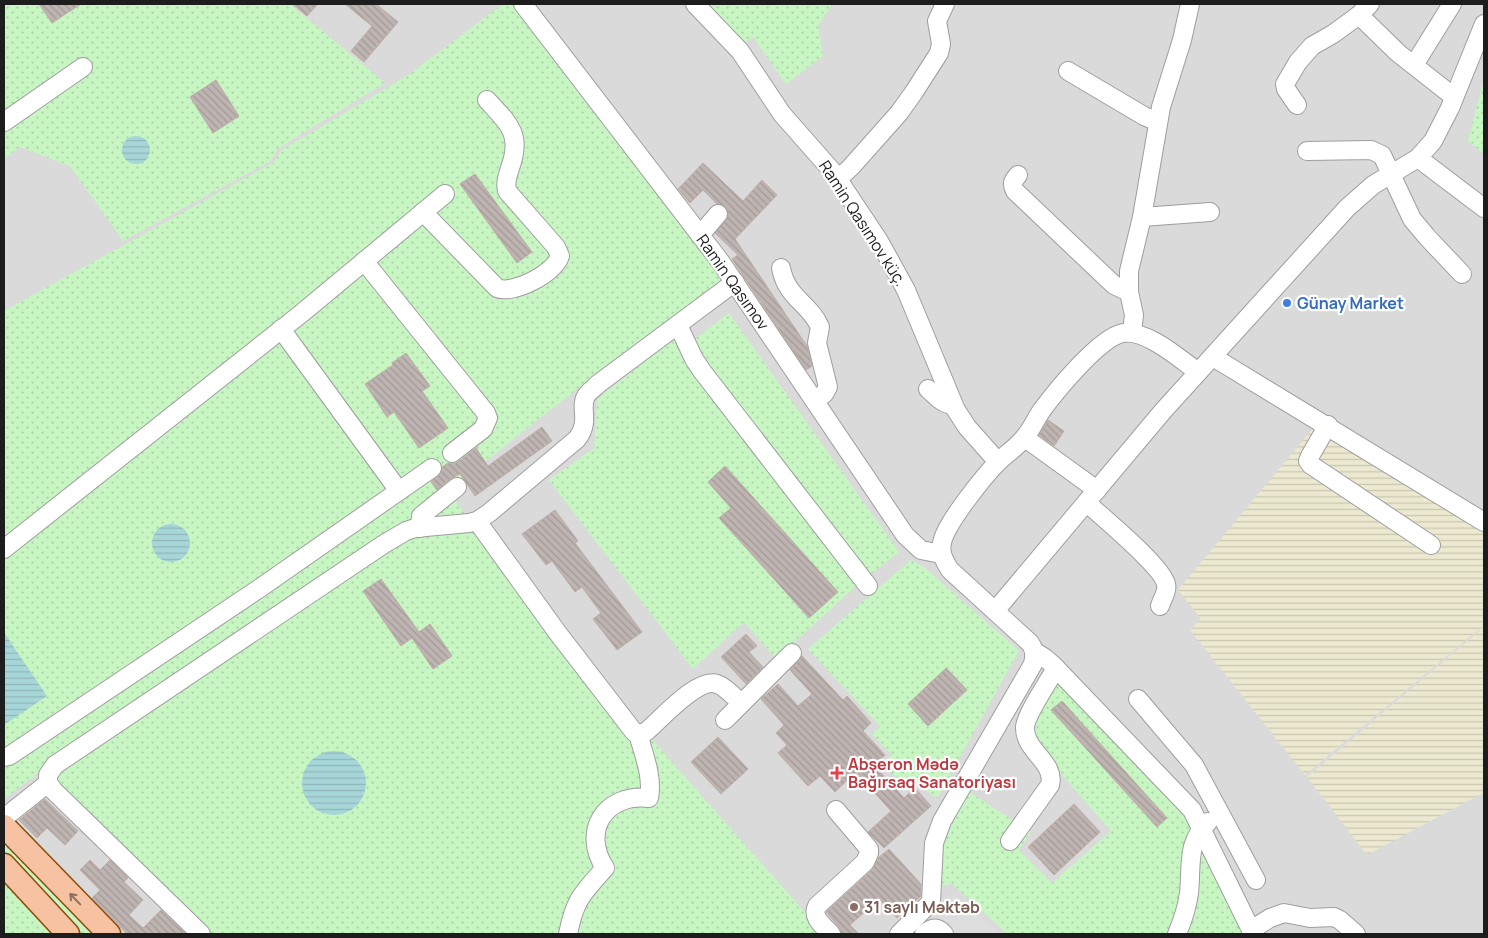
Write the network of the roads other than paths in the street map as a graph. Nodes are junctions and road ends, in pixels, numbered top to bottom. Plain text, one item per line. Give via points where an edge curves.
1 (523, 4) edge
2 (695, 4) edge
3 (945, 4) edge
4 (1190, 4) edge
5 (1452, 4) edge
6 (1364, 9) edge
7 (1484, 24) edge
8 (1414, 65) junction
9 (82, 67) dead end
10 (1068, 71) dead end
11 (1454, 97) junction
12 (487, 100) dead end
13 (1298, 105) dead end
14 (4, 122) edge
15 (1158, 122) junction
16 (1307, 151) dead end
17 (1418, 158) junction
18 (1018, 175) dead end
19 (1390, 175) junction
20 (838, 179) junction
21 (445, 194) dead end
22 (1484, 208) edge
23 (423, 212) junction
24 (1210, 212) dead end
25 (718, 214) dead end
26 (1142, 217) junction
27 (700, 235) junction
28 (364, 261) junction
29 (781, 268) dead end
30 (1462, 274) dead end
31 (735, 282) junction
32 (1129, 292) junction
33 (678, 325) junction
34 (281, 329) junction
35 (1132, 332) junction
36 (1213, 357) junction
37 (1198, 372) junction
38 (928, 389) dead end
39 (814, 400) junction
40 (954, 405) junction
41 (1328, 425) junction
42 (1025, 438) junction
43 (452, 453) dead end
44 (998, 462) junction
45 (432, 468) dead end
46 (457, 487) dead end
47 (398, 491) junction
48 (1092, 496) junction
49 (477, 520) junction
50 (1484, 522) edge
51 (420, 528) junction
52 (1431, 545) dead end
53 (4, 549) edge
54 (941, 554) junction
55 (868, 586) dead end
56 (1160, 606) dead end
57 (995, 611) junction
58 (1034, 651) junction
59 (792, 653) dead end
60 (1056, 668) junction
61 (1138, 699) dead end
62 (742, 703) junction
63 (724, 720) dead end
64 (638, 734) junction
65 (4, 756) edge
66 (48, 783) junction
67 (836, 810) dead end
68 (1220, 813) junction
69 (4, 818) edge
70 (4, 826) edge
71 (1202, 828) junction
72 (1010, 841) dead end
73 (4, 865) edge
74 (1256, 880) dead end
75 (1252, 932) edge
76 (68, 934) edge
77 (110, 934) edge
78 (201, 934) edge
79 (568, 934) edge
80 (831, 934) edge
81 (899, 934) edge
82 (924, 934) edge
83 (944, 934) edge
84 (1177, 934) edge
85 (1356, 934) edge

1 - 27 street, Ramin Qasımov
2 - 20 street, Ramin Qasımov küç. via 740,51 782,114
3 - 20 street via 936,21 941,48 934,60 899,113
4 - 15 street
5 - 8 street
6 - 8 street via 1398,53
6 - 13 street via 1312,46 1298,62 1285,84
7 - 11 street
8 - 11 street
9 - 14 street
10 - 15 street
11 - 17 street via 1433,140
12 - 23 street via 508,124 516,140 505,183 507,192 556,246 560,256 558,262 538,278 512,290 503,290
15 - 26 street
16 - 19 street via 1371,150 1382,156
17 - 19 street
17 - 22 street
18 - 32 street via 1012,186 1015,191 1114,285
19 - 30 street via 1412,219
19 - 36 street via 1347,208
20 - 40 street, Ramin Qasımov küç. via 879,241 906,290
21 - 23 street
23 - 28 street
24 - 26 street
25 - 27 street
26 - 32 street via 1128,271
27 - 31 street, Ramin Qasımov
28 - 34 street
28 - 43 street via 486,413 488,418 483,429
29 - 39 street via 789,290 820,326 817,343 828,387
31 - 33 street
31 - 39 street, Ramin Qasımov
32 - 35 street via 1134,315
33 - 49 street via 586,395 584,426 577,439
33 - 55 street via 702,371
34 - 47 street
34 - 53 street
35 - 37 street via 1160,346
35 - 42 street via 1114,335 1094,350 1047,404
36 - 37 street
36 - 41 street
37 - 48 street
38 - 40 street via 942,401
39 - 54 street, Ramin Qasımov via 905,536 921,550
40 - 44 street, Ramin Qasımov küç. via 967,427
41 - 50 street
41 - 52 street via 1308,460 1310,465
42 - 44 street
42 - 48 street
44 - 54 street via 949,526 942,541
45 - 47 street
46 - 51 street via 421,516
47 - 65 street via 260,588 9,756
48 - 56 street via 1166,582
48 - 57 street
49 - 51 street
49 - 64 street via 557,632
51 - 66 street via 406,531 384,544 55,765 48,775
54 - 57 street via 955,576
57 - 58 street via 1030,643
58 - 60 street
58 - 81 street via 1032,664 937,832 931,902
59 - 62 street
60 - 71 street via 1182,798
60 - 72 street via 1025,726 1026,737 1051,771 1052,778
61 - 68 street via 1194,765
62 - 63 street
62 - 64 street via 718,684 705,683 643,734
64 - 79 street via 649,778 649,798 627,798 617,802 601,817 596,832 596,849 605,868 581,894 572,912
66 - 69 street
66 - 78 street
67 - 80 street via 869,853 865,862 814,912
68 - 71 street
68 - 74 street
77 -> 70 main road
71 - 75 street
71 - 84 street via 1193,845 1186,911
73 - 76 main road
75 - 85 street via 1284,913 1310,918 1334,917
82 - 83 street via 935,928

